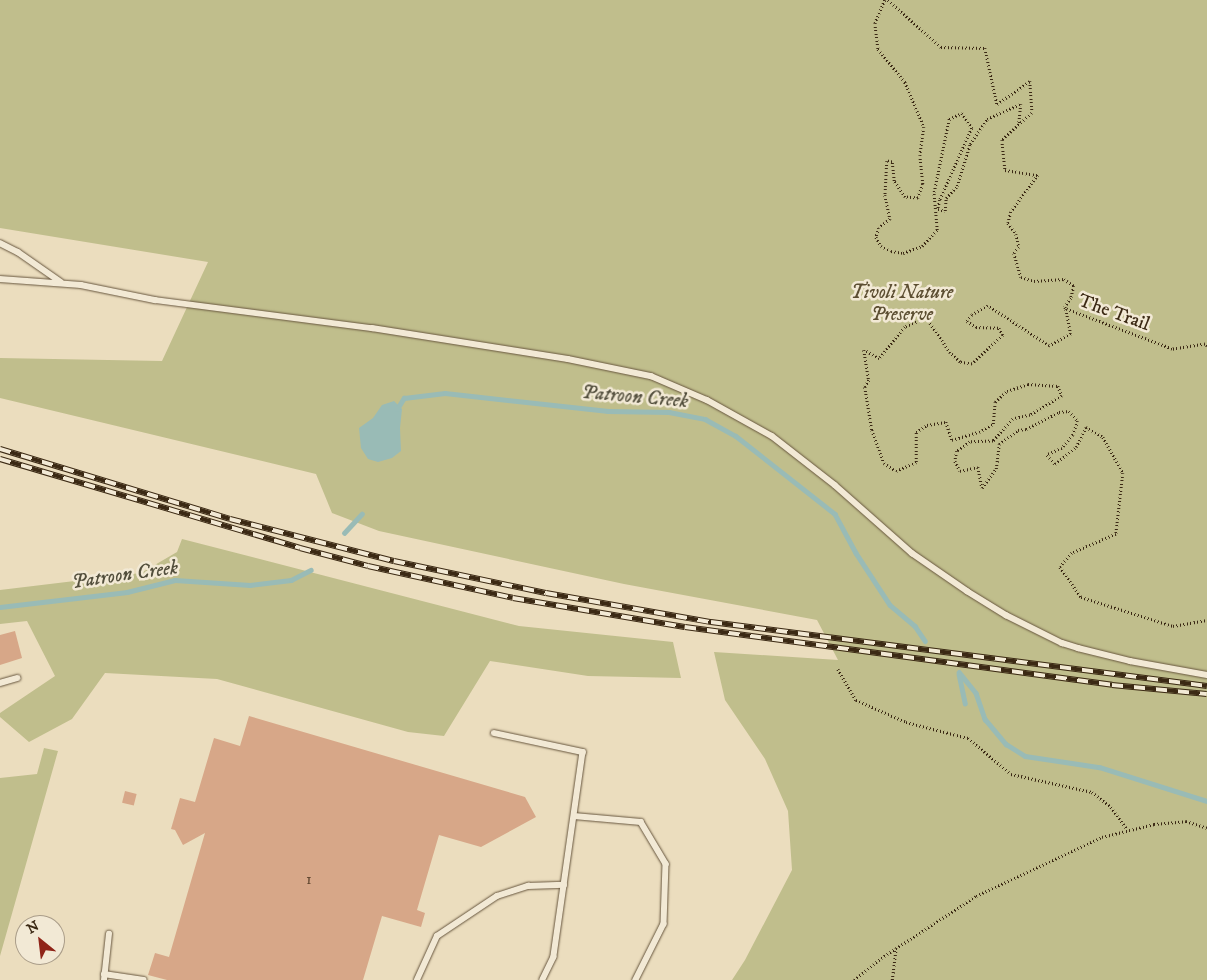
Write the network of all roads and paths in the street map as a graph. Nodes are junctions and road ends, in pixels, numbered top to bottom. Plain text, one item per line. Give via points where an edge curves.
1 (886, 0) edge
2 (1019, 124) junction
3 (0, 243) edge
4 (0, 280) edge
5 (61, 282) junction
6 (1066, 309) junction
7 (1207, 346) edge
8 (1207, 620) edge
9 (838, 669) dead end
10 (1207, 674) edge
11 (17, 678) dead end
12 (0, 683) edge
13 (494, 733) dead end
14 (574, 816) junction
15 (1207, 828) edge
16 (1127, 829) junction
17 (564, 885) junction
18 (109, 934) dead end
19 (896, 948) junction
20 (104, 977) edge
21 (144, 980) edge
22 (417, 980) edge
23 (543, 980) edge
24 (636, 980) edge
25 (854, 980) edge
26 (892, 980) edge

1 - 2 path via 941,47 985,48 997,104 1030,81 1032,113
1 - 2 path via 876,23 878,49 905,82 924,127 920,155 923,184 918,198 905,197 894,181 892,162 887,160 885,195 890,219 879,228 876,237 881,246 904,253 922,246 937,230 934,192 949,119 962,113 972,128 940,200 938,209 945,211 946,198 957,186 970,144 987,119 1021,104
2 - 6 path via 1002,140 1005,170 1038,175 1011,212 1008,223 1016,234 1019,247 1014,253 1021,277 1034,281 1064,279 1074,286 1064,307
3 - 5 lane
4 - 5 lane
5 - 10 lane via 155,300 372,328 651,376 707,400 772,436 828,479 912,553 1006,615 1078,648
6 - 7 path, The Trail via 1172,349
6 - 8 path, The Trail via 1071,334 1049,346 988,306 972,315 967,321 976,327 999,328 1003,335 972,364 960,362 950,353 926,318 905,326 879,359 864,350 869,380 865,388 872,430 884,463 896,471 916,462 916,432 927,425 946,422 952,440 979,432 993,424 995,402 1007,390 1028,384 1058,386 1062,396 1030,415 1012,419 994,441 970,442 957,451 955,461 960,470 978,467 982,488 996,469 999,444 1018,430 1058,412 1069,411 1078,421 1073,435 1062,448 1046,454 1055,464 1076,447 1086,427 1102,437 1123,472 1116,534 1072,553 1060,567 1081,597 1173,626
9 - 16 path via 856,700 906,722 968,738 1011,774 1092,792 1111,807
11 - 12 lane
13 - 14 lane via 582,752
14 - 17 lane
14 - 24 lane via 641,822 666,864 664,924
15 - 16 path via 1186,821
16 - 19 path via 1068,852 984,892
17 - 22 lane via 528,886 497,896 437,936
17 - 23 lane via 554,957
18 - 20 lane
19 - 25 path
19 - 26 path
20 - 21 lane

